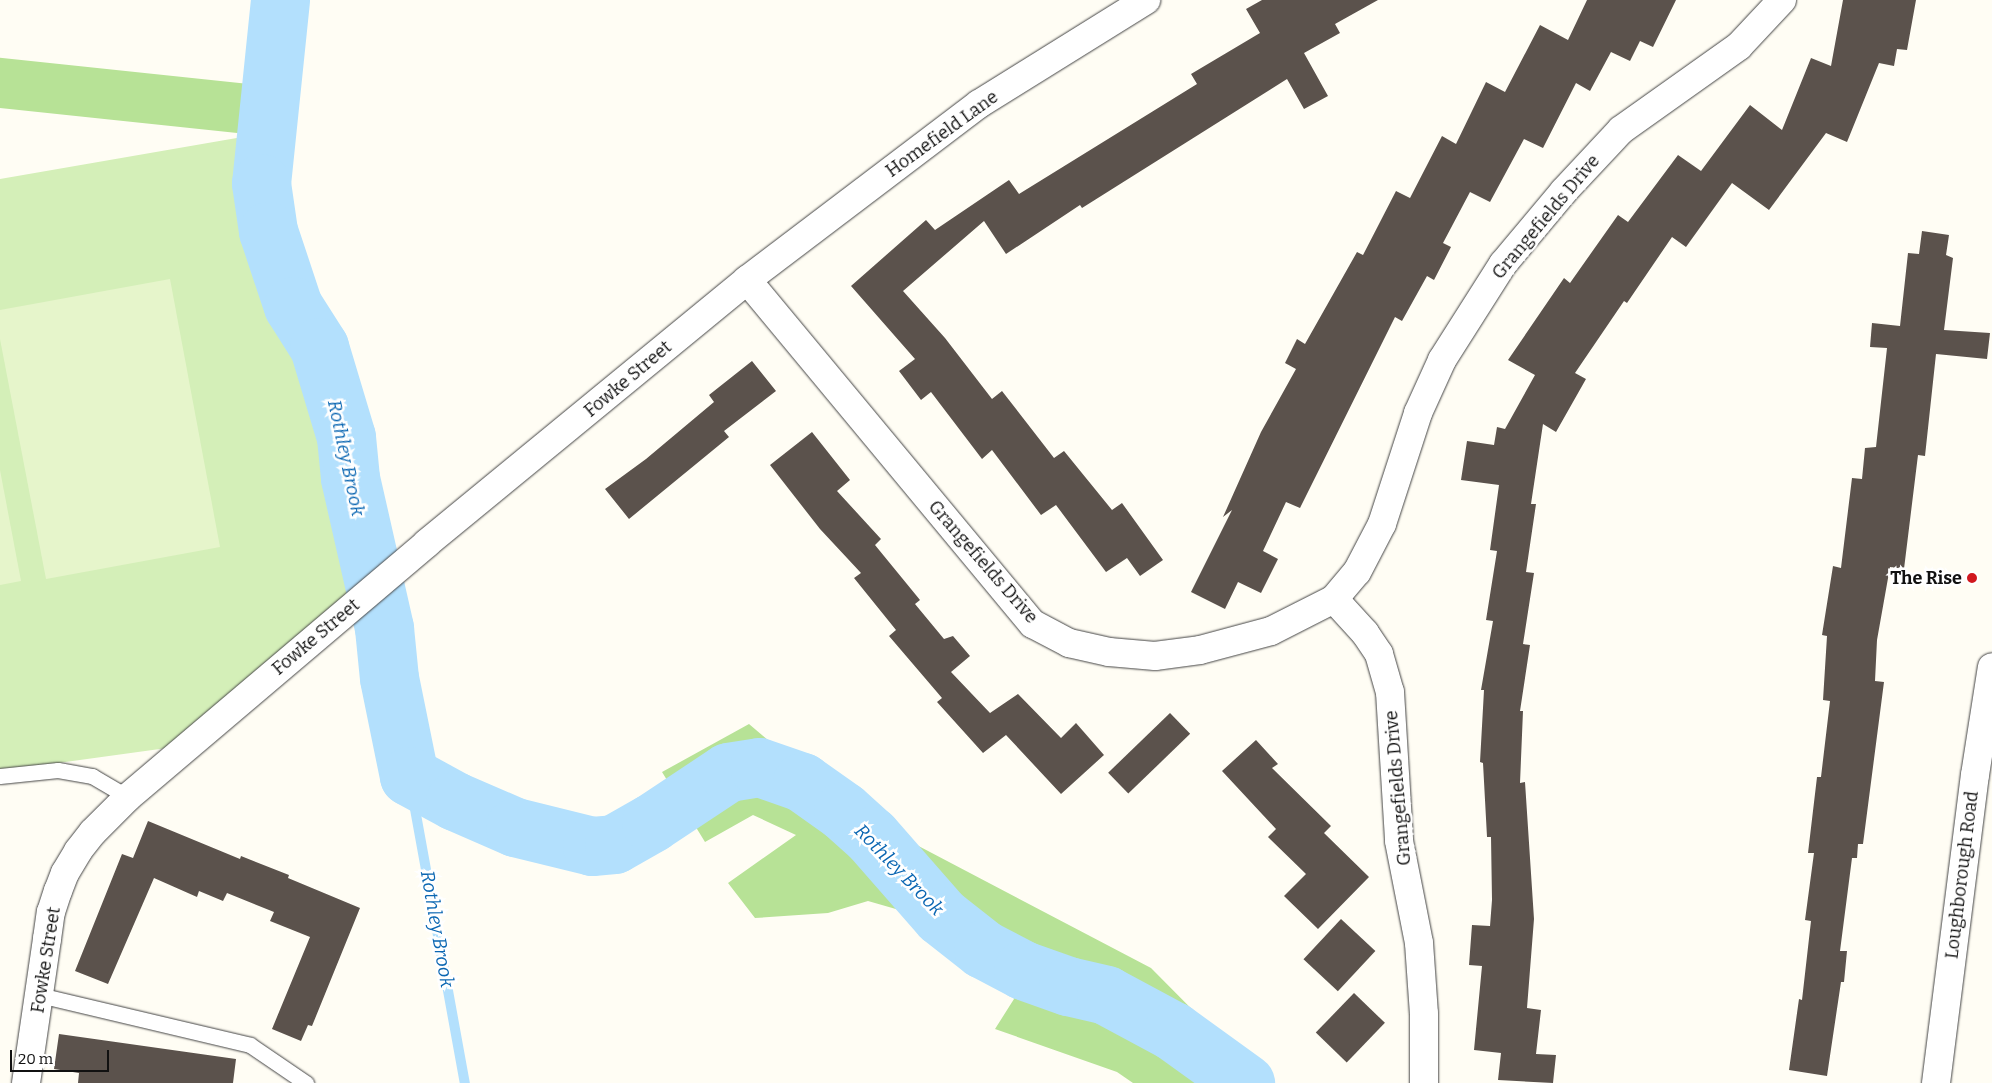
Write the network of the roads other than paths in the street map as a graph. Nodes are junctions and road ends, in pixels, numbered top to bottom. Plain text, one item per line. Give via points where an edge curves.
1 (1146, 0) edge
2 (1782, 0) edge
3 (747, 280) junction
4 (1334, 599) junction
5 (1992, 667) edge
6 (0, 776) edge
7 (1984, 777) edge
8 (128, 796) junction
9 (39, 995) junction
10 (26, 1083) edge
11 (306, 1083) edge
12 (1424, 1083) edge
13 (1936, 1083) edge

1 - 3 street, Homefield Lane via 979,104
2 - 4 street, Grangefields Drive via 1739,46 1622,130 1564,190 1503,264 1442,360 1418,413 1382,524 1357,572
3 - 4 street, Grangefields Drive via 1033,624 1069,643 1109,652 1155,656 1200,650 1272,631
3 - 8 street, Fowke Street via 427,543
4 - 12 street, Grangefields Drive via 1379,654 1390,692 1399,841 1419,943
5 - 7 street, Loughborough Road
6 - 8 lane via 58,770 92,776
7 - 13 street, Loughborough Road
8 - 9 street, Fowke Street via 93,832 65,874 51,912
9 - 10 street, Fowke Street
9 - 11 lane via 250,1045

